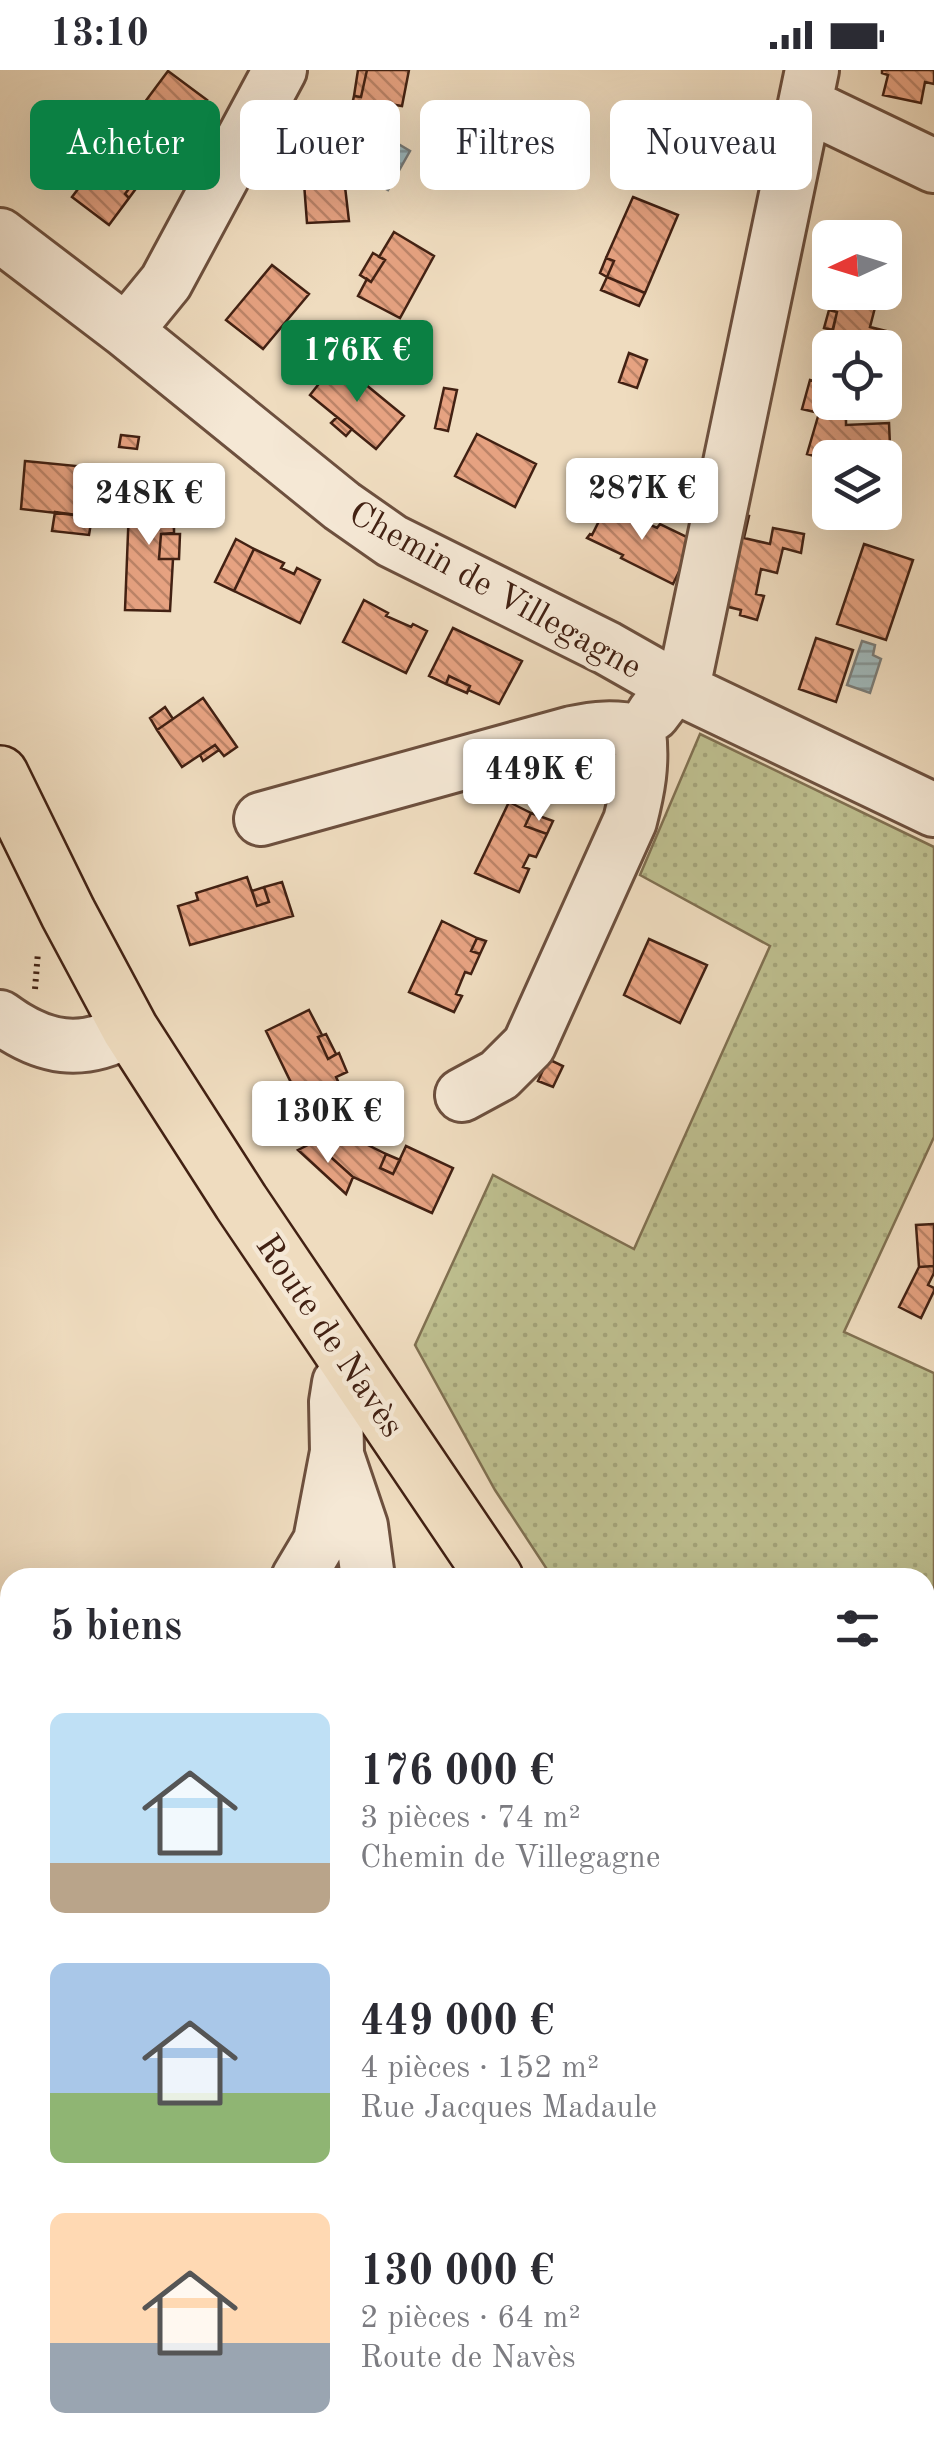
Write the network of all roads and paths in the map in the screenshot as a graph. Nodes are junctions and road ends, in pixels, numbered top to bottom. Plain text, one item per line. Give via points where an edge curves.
1 (280, 70) edge
2 (808, 88) edge
3 (934, 166) edge
4 (0, 235) edge
5 (126, 331) junction
6 (674, 686) junction
7 (639, 732) junction
8 (0, 774) edge
9 (934, 810) edge
10 (261, 819) dead end
11 (0, 1017) edge
12 (130, 1029) junction
13 (462, 1095) dead end
14 (356, 1370) junction
15 (337, 1452) junction
16 (304, 1568) edge
17 (367, 1568) edge
18 (487, 1568) edge

1 - 5 street via 166,282
2 - 3 street via 817,110
2 - 6 street via 687,669
4 - 5 street, Chemin de Villegagne
5 - 6 street, Chemin de Villegagne via 392,541
6 - 7 street
6 - 9 street, Chemin de Villegagne
7 - 10 street via 620,727 572,733
7 - 13 street via 641,772 630,821 528,1045 499,1075
8 - 12 main road, Route de Navès
11 - 12 street via 22,1034 69,1046 93,1045
12 - 14 main road, Route de Navès
14 - 15 street via 340,1384
14 - 18 main road, Route de Navès
15 - 16 street via 320,1541
15 - 17 street

